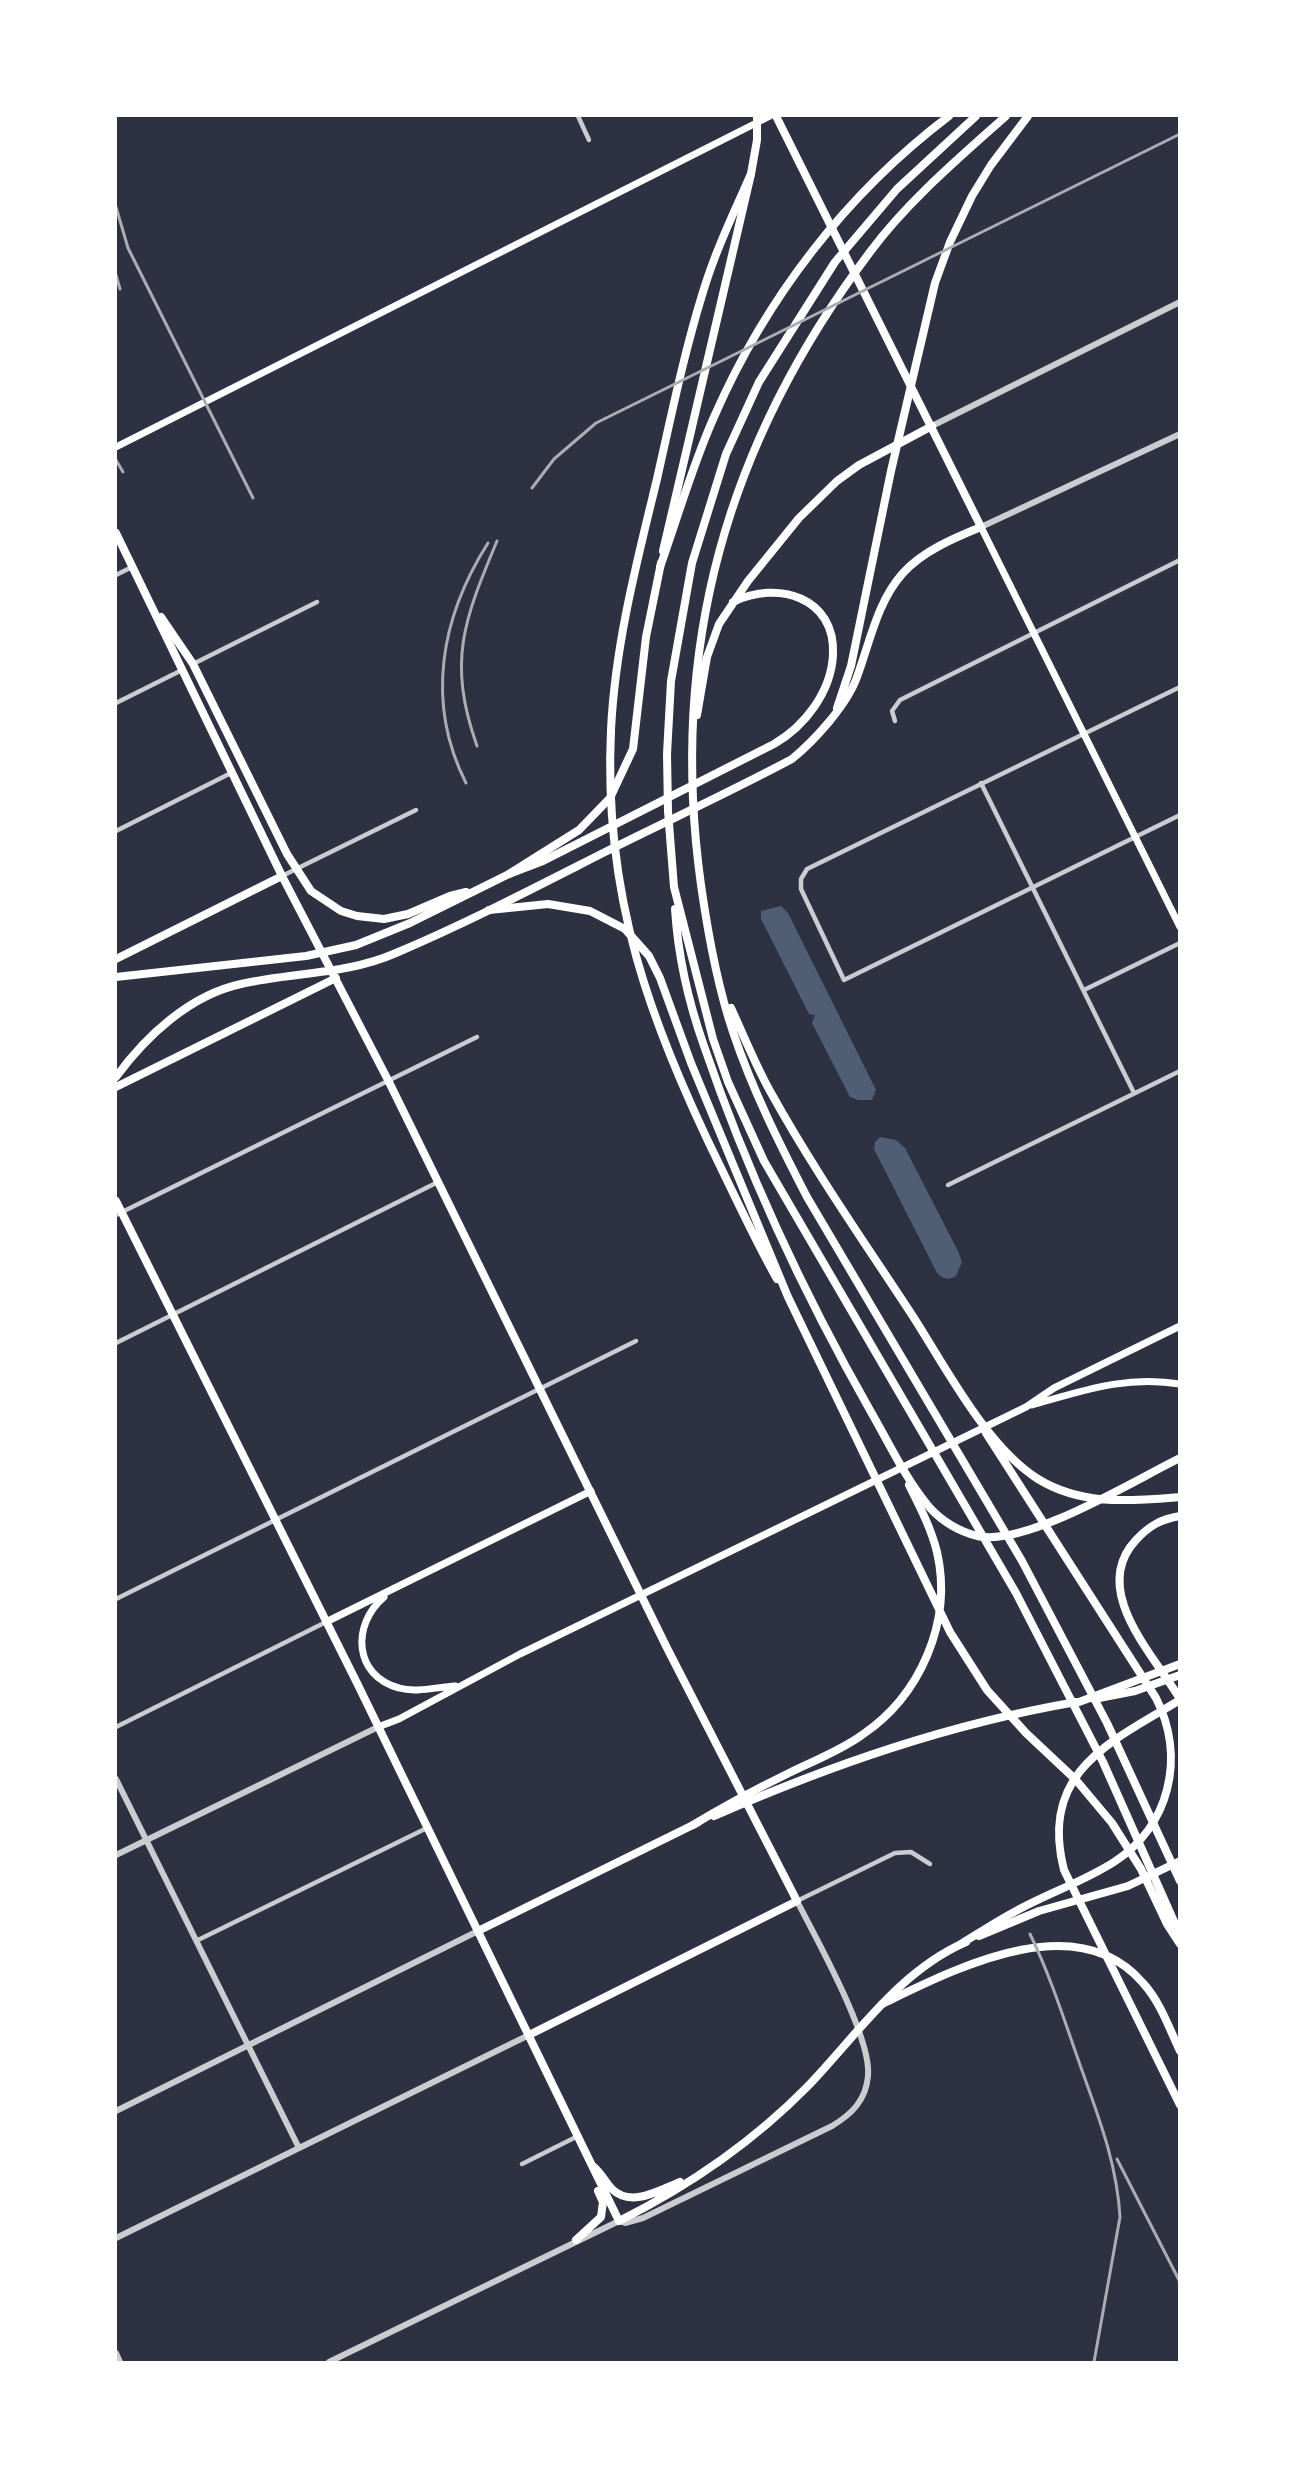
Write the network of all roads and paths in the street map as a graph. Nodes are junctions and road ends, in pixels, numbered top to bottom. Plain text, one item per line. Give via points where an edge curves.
1 (578, 116) edge
2 (757, 116) edge
3 (770, 116) edge
4 (776, 116) edge
5 (949, 116) edge
6 (976, 116) edge
7 (1006, 116) edge
8 (1028, 116) edge
9 (589, 140) dead end
10 (751, 174) junction
11 (1179, 302) edge
12 (932, 426) junction
13 (1179, 434) edge
14 (116, 447) edge
15 (981, 527) junction
16 (116, 533) edge
17 (1179, 560) edge
18 (132, 567) junction
19 (660, 567) junction
20 (116, 575) edge
21 (147, 597) junction
22 (317, 602) dead end
23 (733, 602) junction
24 (1034, 632) junction
25 (194, 664) junction
26 (182, 670) junction
27 (1179, 687) edge
28 (116, 703) edge
29 (837, 708) junction
30 (895, 721) dead end
31 (692, 734) junction
32 (1085, 734) junction
33 (231, 773) junction
34 (981, 783) junction
35 (416, 810) dead end
36 (1179, 815) edge
37 (116, 831) edge
38 (1135, 837) junction
39 (509, 874) junction
40 (282, 876) junction
41 (674, 887) junction
42 (1033, 887) junction
43 (479, 890) junction
44 (489, 910) junction
45 (1179, 927) edge
46 (1179, 943) edge
47 (116, 959) edge
48 (116, 976) edge
49 (336, 978) junction
50 (1084, 990) junction
51 (723, 992) junction
52 (477, 1037) dead end
53 (1179, 1071) edge
54 (116, 1077) edge
55 (388, 1080) junction
56 (116, 1087) edge
57 (1134, 1093) junction
58 (439, 1182) junction
59 (948, 1185) dead end
60 (116, 1201) edge
61 (118, 1214) edge
62 (788, 1297) junction
63 (174, 1315) junction
64 (1179, 1326) edge
65 (636, 1341) dead end
66 (116, 1343) edge
67 (1179, 1384) edge
68 (541, 1388) junction
69 (1026, 1407) junction
70 (974, 1412) junction
71 (894, 1452) junction
72 (1179, 1458) edge
73 (591, 1491) junction
74 (1179, 1497) edge
75 (1179, 1516) edge
76 (274, 1520) junction
77 (393, 1589) junction
78 (116, 1599) edge
79 (326, 1623) junction
80 (1179, 1664) edge
81 (1179, 1675) edge
82 (457, 1686) junction
83 (1179, 1700) edge
84 (1079, 1702) junction
85 (116, 1727) edge
86 (378, 1727) junction
87 (116, 1779) edge
88 (726, 1808) junction
89 (693, 1825) joint
90 (427, 1828) junction
91 (146, 1840) junction
92 (116, 1856) edge
93 (1179, 1861) edge
94 (930, 1864) dead end
95 (1179, 1881) edge
96 (797, 1901) junction
97 (478, 1931) junction
98 (1179, 1935) edge
99 (196, 1941) junction
100 (961, 1944) junction
101 (1179, 1944) edge
102 (882, 2004) junction
103 (529, 2035) junction
104 (248, 2044) junction
105 (1179, 2051) edge
106 (1179, 2105) edge
107 (116, 2111) edge
108 (578, 2136) junction
109 (299, 2148) junction
110 (522, 2164) dead end
111 (590, 2164) junction
112 (691, 2177) junction
113 (619, 2220) junction
114 (116, 2238) edge
115 (576, 2240) junction
116 (116, 2353) edge
117 (120, 2362) edge
118 (329, 2362) edge

1 - 9 street
2 - 10 main road
3 - 14 main road
4 - 12 main road
5 - 19 highway via 912,144 867,187 803,261 721,402
6 - 41 highway via 897,189 835,262 759,382 734,435 692,563 678,632 667,754
7 - 31 highway via 889,229 864,259 794,365 747,465 721,543 698,654
8 - 29 highway via 972,196 934,283 851,666
10 - 19 main road
10 - 62 highway via 704,290 670,421 629,597 616,675 610,769 617,864 635,958 666,1052 767,1262
11 - 12 street
12 - 15 main road
12 - 23 highway via 859,465 814,501
13 - 15 street
15 - 24 main road
15 - 29 main road via 931,551 902,574 876,620 856,680
16 - 18 main road
17 - 24 street
18 - 20 street
18 - 21 main road
19 - 39 main road via 646,637 633,749 615,789 589,823
21 - 25 main road
21 - 26 main road
22 - 25 street
23 - 31 highway via 719,624 707,657
23 - 39 highway via 757,592 794,595 824,619 833,648 828,678 809,714 787,736 744,759 543,861
24 - 30 street via 900,700 892,711
24 - 32 main road
25 - 43 main road via 297,873 311,891 328,904 357,916 397,917 450,896
26 - 28 street
26 - 33 main road
27 - 32 street
29 - 44 main road via 803,750
31 - 51 highway via 698,857
32 - 34 street
32 - 38 main road
33 - 37 street
33 - 40 main road
34 - 42 street
34 - 42 street via 807,869 801,889 844,980
35 - 40 street
36 - 38 street
38 - 42 street
38 - 45 main road
39 - 43 main road
40 - 47 main road
40 - 49 main road
41 - 71 highway via 677,947 684,979 732,1120 797,1270
41 - 98 highway via 713,1039 764,1161 1016,1593 1103,1762
42 - 50 street
43 - 48 main road via 356,945 306,956
44 - 54 main road via 386,957 340,970 216,991 180,1011
44 - 62 highway via 559,904 590,911 614,922 649,956
46 - 50 street
49 - 55 main road
49 - 56 main road
50 - 57 street
51 - 70 highway via 750,1053 790,1125
51 - 95 highway via 739,1048 784,1153 1027,1570 1107,1723
52 - 55 street
53 - 57 street
55 - 58 main road
55 - 61 street
57 - 59 street
58 - 63 street
58 - 68 main road
60 - 61 main road
61 - 63 main road
62 - 101 highway via 959,1648 1004,1711 1076,1780 1112,1823 1141,1869
63 - 66 street
63 - 76 main road
64 - 69 main road via 1054,1388
65 - 68 street
67 - 69 main road via 1108,1383
68 - 73 main road
68 - 76 street
69 - 82 main road
70 - 74 highway via 1020,1465 1063,1492 1110,1501
70 - 100 highway via 1156,1698 1166,1719 1172,1751 1163,1804 1131,1850 1102,1870 1016,1911
71 - 72 highway via 923,1498 949,1525 981,1537 1017,1535 1036,1529
71 - 88 highway via 933,1539 940,1581 937,1622 923,1664 900,1702 881,1721 856,1739
73 - 77 main road
73 - 96 main road
75 - 83 highway via 1156,1522 1133,1542 1123,1560 1120,1587 1130,1618
76 - 78 street
76 - 79 main road
77 - 79 main road
77 - 82 main road via 374,1605 364,1622 362,1644 368,1665 383,1681 402,1689
79 - 85 street
79 - 86 main road
80 - 84 highway
81 - 84 main road via 1135,1691
82 - 86 main road
83 - 106 highway via 1095,1753 1071,1784 1060,1817 1059,1843 1064,1870
84 - 88 main road via 976,1722 907,1741
86 - 90 main road
86 - 91 street
87 - 91 street
88 - 89 highway
89 - 97 main road
90 - 97 main road
90 - 99 street
91 - 92 street
91 - 99 street
93 - 100 main road via 1120,1889 1030,1915
94 - 96 street via 911,1852 895,1853
96 - 103 main road
96 - 113 street via 866,2050 868,2075 860,2104 832,2126 643,2218 625,2223
97 - 103 main road
97 - 104 street
99 - 104 street
100 - 102 main road via 909,1978
102 - 105 highway via 941,1975 1026,1949 1050,1945 1082,1947 1120,1963 1142,1982 1159,2005
102 - 112 main road via 766,2125
103 - 108 main road
103 - 109 street
104 - 107 street
104 - 109 street
108 - 110 street
108 - 111 main road
109 - 114 street
111 - 112 main road via 615,2192 630,2198 648,2195
111 - 113 main road
111 - 115 main road via 603,2202 602,2212 597,2222
112 - 113 main road via 664,2198
113 - 115 street
115 - 118 street
116 - 117 street

